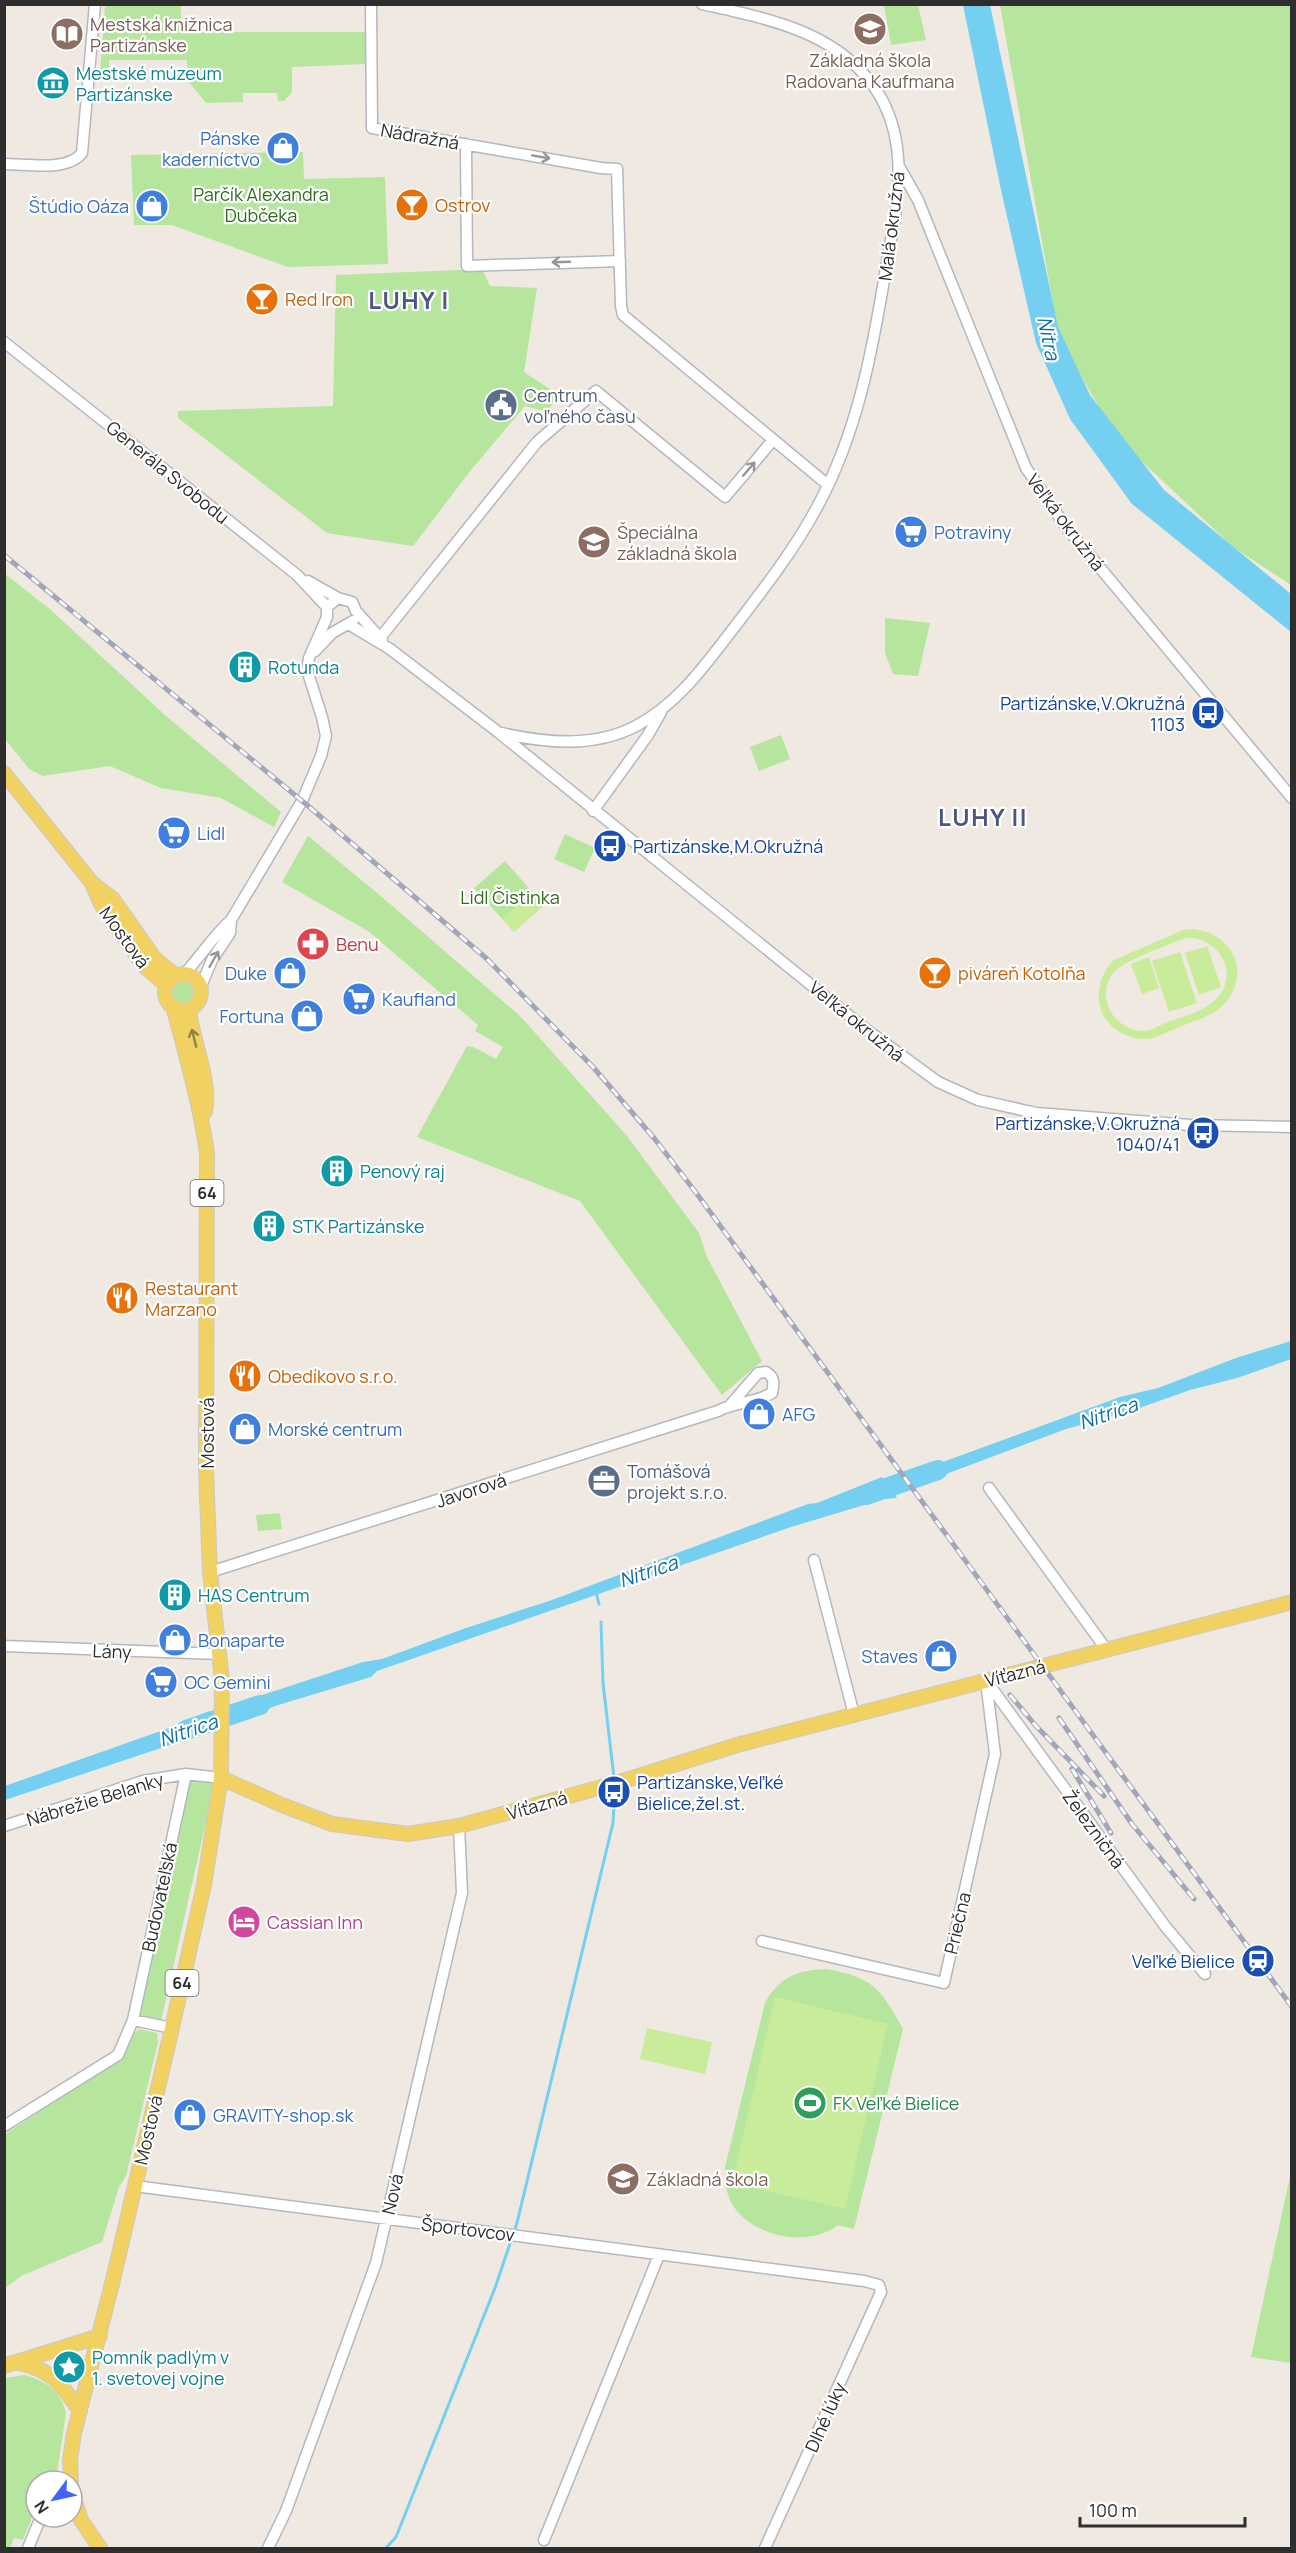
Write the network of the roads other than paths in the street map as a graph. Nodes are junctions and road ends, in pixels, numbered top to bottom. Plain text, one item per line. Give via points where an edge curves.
1 (95, 4) edge
2 (371, 4) edge
3 (702, 4) edge
4 (466, 144) junction
5 (4, 164) edge
6 (900, 167) junction
7 (620, 261) junction
8 (4, 342) edge
9 (773, 440) junction
10 (828, 485) junction
11 (297, 575) junction
12 (338, 598) junction
13 (356, 611) junction
14 (327, 612) junction
15 (345, 626) junction
16 (380, 638) junction
17 (390, 649) junction
18 (309, 658) junction
19 (661, 711) junction
20 (498, 732) junction
21 (4, 773) edge
22 (1292, 798) edge
23 (593, 811) junction
24 (231, 920) junction
25 (175, 978) junction
26 (201, 986) junction
27 (173, 1006) junction
28 (189, 1009) junction
29 (202, 1120) junction
30 (1292, 1127) edge
31 (731, 1404) dead end
32 (989, 1488) dead end
33 (814, 1560) dead end
34 (210, 1572) junction
35 (1292, 1602) edge
36 (4, 1647) edge
37 (1106, 1649) junction
38 (219, 1654) junction
39 (986, 1681) junction
40 (854, 1715) junction
41 (186, 1774) junction
42 (221, 1778) junction
43 (459, 1826) junction
44 (7, 1827) edge
45 (762, 1941) dead end
46 (1206, 1974) dead end
47 (133, 2020) junction
48 (172, 2028) junction
49 (4, 2126) edge
50 (135, 2186) junction
51 (387, 2218) junction
52 (659, 2254) junction
53 (879, 2285) joint
54 (100, 2336) junction
55 (11, 2364) edge
56 (80, 2411) junction
57 (71, 2469) edge
58 (84, 2524) edge
59 (36, 2529) edge
60 (544, 2540) dead end
61 (28, 2548) edge
62 (100, 2548) edge
63 (268, 2548) edge
64 (765, 2548) edge

1 - 5 street via 82,153 77,160 64,165
2 - 4 street, Nádražná via 372,128
3 - 6 street, Malá okružná via 808,32 840,50 866,76 880,98 896,135
4 -> 7 street, Nádražná via 617,169
7 -> 4 street via 467,266
6 - 10 street, Malá okružná via 872,355 856,414
6 - 22 street, Veľká okružná via 918,200 1026,468 1066,527
7 - 9 street via 621,306 627,320
8 - 11 street, Generála Svobodu
9 - 10 street
16 -> 9 street via 537,442 596,391 724,497
10 - 19 street, Malá okružná via 806,526 758,597 679,696
11 - 12 street
11 - 14 street, Generála Svobodu
12 - 13 street via 348,599
12 - 14 street
13 - 15 street
13 - 16 street
14 - 15 street via 332,624
14 - 18 street
15 - 17 street
15 - 18 street
16 - 17 street
17 - 20 street
18 - 24 street via 307,670 326,736 321,756 302,801
19 - 20 street, Malá okružná via 633,728 592,740 537,741
19 - 23 street, Malá okružná
20 - 23 street, Veľká okružná
21 - 25 main road, Mostová via 92,883 102,906 144,966
23 - 30 street, Veľká okružná via 938,1082 978,1100 1036,1113 1191,1125
24 - 25 street via 216,933 204,953
26 -> 24 street via 230,933
25 - 26 main road via 195,977
25 - 27 main road, 64 via 166,998
26 - 28 main road via 200,1000
27 - 28 main road
27 - 29 main road, Mostová / 64
29 -> 28 main road, Mostová / 64 via 206,1108 202,1066
29 - 34 main road, Mostová / 64 via 207,1153 206,1470
31 - 34 street, Javorová
32 - 37 street
33 - 40 street
34 - 38 main road, Mostová / 64
35 - 37 main road, Víťazná
36 - 38 street, Lány
37 - 39 main road, Víťazná
38 - 42 main road, Mostová / 64
39 - 40 main road, Víťazná
39 - 45 street, Priečna via 995,1754 944,1983
39 - 46 street, Železničná via 1165,1926
40 - 43 main road, Víťazná
41 - 42 street, Nábrežie Belanky
41 - 44 street, Nábrežie Belanky via 142,1781
41 - 47 street, Budovateľská
42 - 43 main road, Víťazná via 332,1824 408,1834
42 - 48 main road, Mostová / 64 via 204,1885
43 - 51 street, Nová via 462,1893
47 - 48 street
47 - 49 street, Budovateľská via 118,2055
48 - 50 main road, Mostová / 64
50 - 51 street, Športovcov
50 - 54 main road, Mostová / 64
51 - 52 street, Športovcov
51 - 63 street, Nová via 376,2263 286,2511
52 - 53 street, Športovcov
52 - 60 street
53 - 64 street, Dlhé lúky via 881,2292
54 - 55 main road
54 - 56 main road, Mostová / 64
55 - 56 main road via 36,2366 53,2376
56 - 57 main road, Mostová / 64 via 71,2447
58 - 62 main road
59 - 61 street

